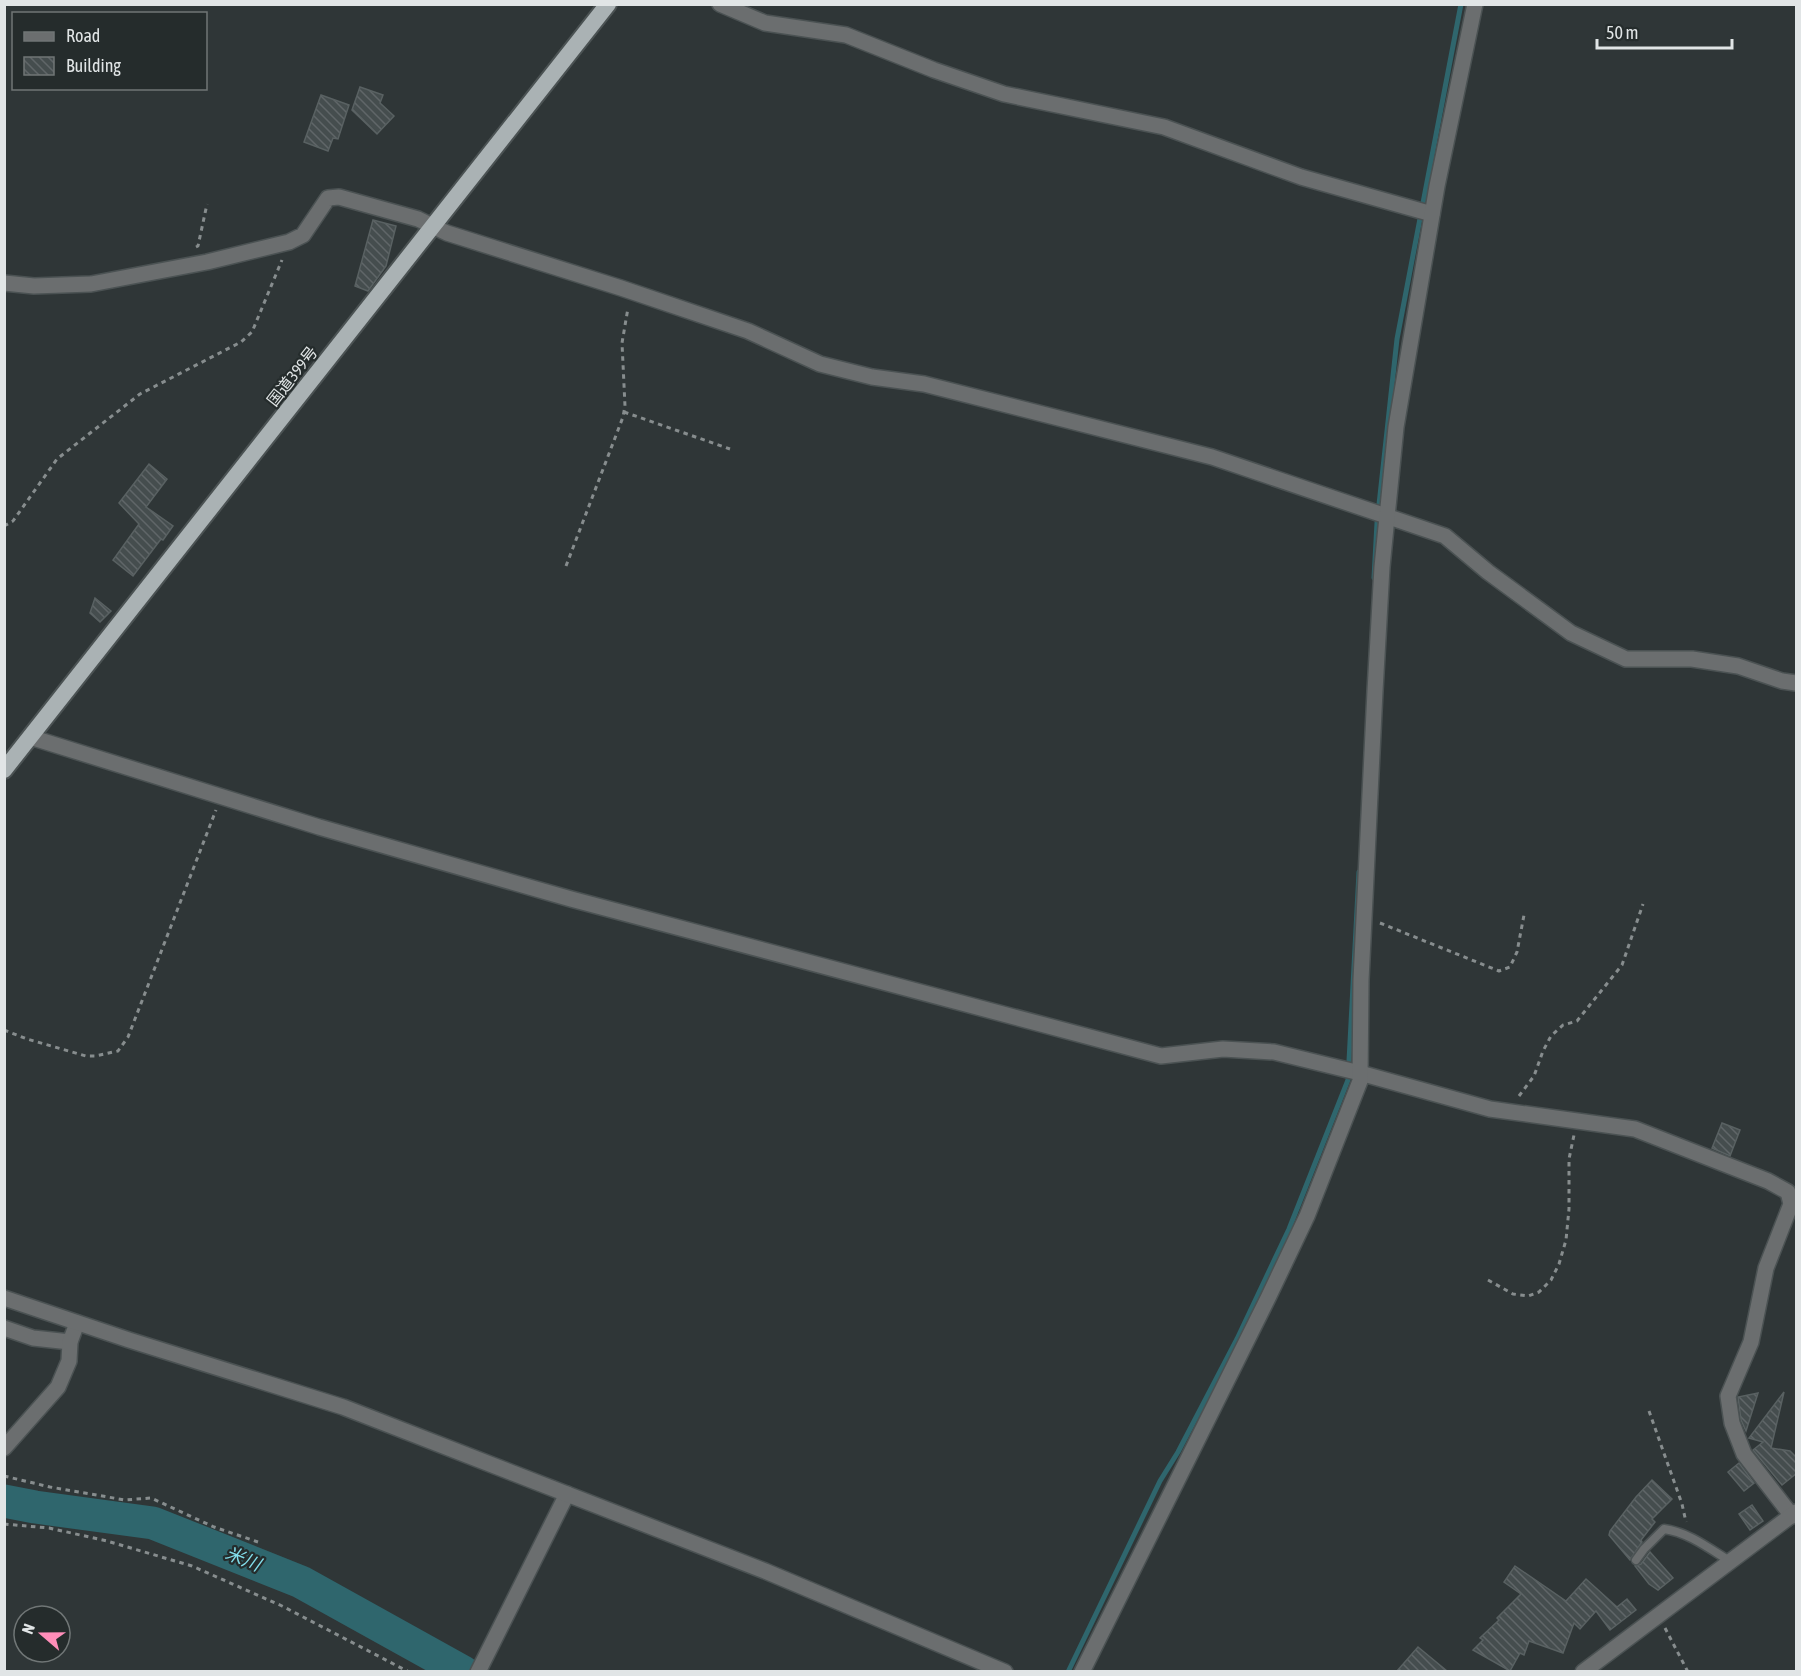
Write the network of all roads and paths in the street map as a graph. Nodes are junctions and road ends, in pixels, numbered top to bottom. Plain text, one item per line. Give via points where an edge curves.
1 (608, 4) edge
2 (720, 4) edge
3 (1475, 4) edge
4 (207, 204) dead end
5 (1425, 212) junction
6 (433, 226) junction
7 (290, 242) junction
8 (189, 249) dead end
9 (4, 283) edge
10 (631, 291) junction
11 (624, 411) junction
12 (730, 449) dead end
13 (1380, 512) junction
14 (4, 526) edge
15 (566, 566) dead end
16 (1797, 683) edge
17 (30, 737) junction
18 (4, 770) edge
19 (221, 797) junction
20 (1643, 904) dead end
21 (1524, 915) dead end
22 (1364, 928) junction
23 (4, 1030) edge
24 (1358, 1073) junction
25 (1507, 1111) junction
26 (1577, 1121) junction
27 (1488, 1280) dead end
28 (4, 1298) edge
29 (77, 1323) junction
30 (4, 1328) edge
31 (70, 1342) junction
32 (1649, 1411) dead end
33 (4, 1448) edge
34 (4, 1476) edge
35 (567, 1494) junction
36 (1794, 1514) edge
37 (4, 1524) edge
38 (1689, 1538) junction
39 (258, 1542) dead end
40 (1636, 1560) dead end
41 (1731, 1562) junction
42 (1659, 1615) junction
43 (479, 1670) edge
44 (409, 1671) edge
45 (1005, 1671) edge
46 (1082, 1671) edge
47 (1583, 1671) edge
48 (1688, 1671) edge

1 - 6 highway, 国道399号
2 - 5 street via 765,23 846,35 1005,94 1164,127 1300,177
3 - 5 street
4 - 8 path via 198,246
5 - 13 street via 1396,427
6 - 7 street via 339,197 328,198 303,235
6 - 10 street
6 - 17 highway, 国道399号
7 - 9 street via 91,284
7 - 14 path via 252,332 242,342 140,394 57,459 13,521
10 - 11 path via 622,343
10 - 13 street via 761,336 820,363 872,377 924,384 1212,457
11 - 12 path
11 - 15 path
13 - 16 street via 1445,536 1572,633 1626,659 1692,659 1738,666
13 - 22 street
17 - 18 highway, 国道399号
17 - 19 street
19 - 23 path via 128,1037 118,1051 86,1056
19 - 24 street via 571,899 1161,1056 1223,1049 1274,1052
20 - 25 path via 1622,965 1577,1021 1563,1025 1551,1036 1534,1076
21 - 22 path via 1517,952 1510,967 1499,971 1380,923
22 - 24 street
24 - 25 street via 1490,1110
24 - 46 street via 1360,1081 1307,1216
25 - 26 street
26 - 27 path via 1569,1159 1566,1240 1551,1280 1528,1296 1514,1294
26 - 36 street via 1635,1129 1788,1192 1791,1204 1766,1268 1750,1342 1728,1396 1732,1423 1744,1454
28 - 29 street
29 - 31 street
29 - 35 street via 343,1407
30 - 31 street via 33,1338
31 - 33 street via 69,1361 58,1387
32 - 38 path via 1682,1504
34 - 39 path via 125,1500 151,1498
35 - 43 street
35 - 45 street
36 - 41 street
37 - 44 path via 60,1530 192,1566 282,1606
38 - 40 lane via 1664,1529
38 - 41 lane
41 - 42 street
42 - 47 street
42 - 48 path

